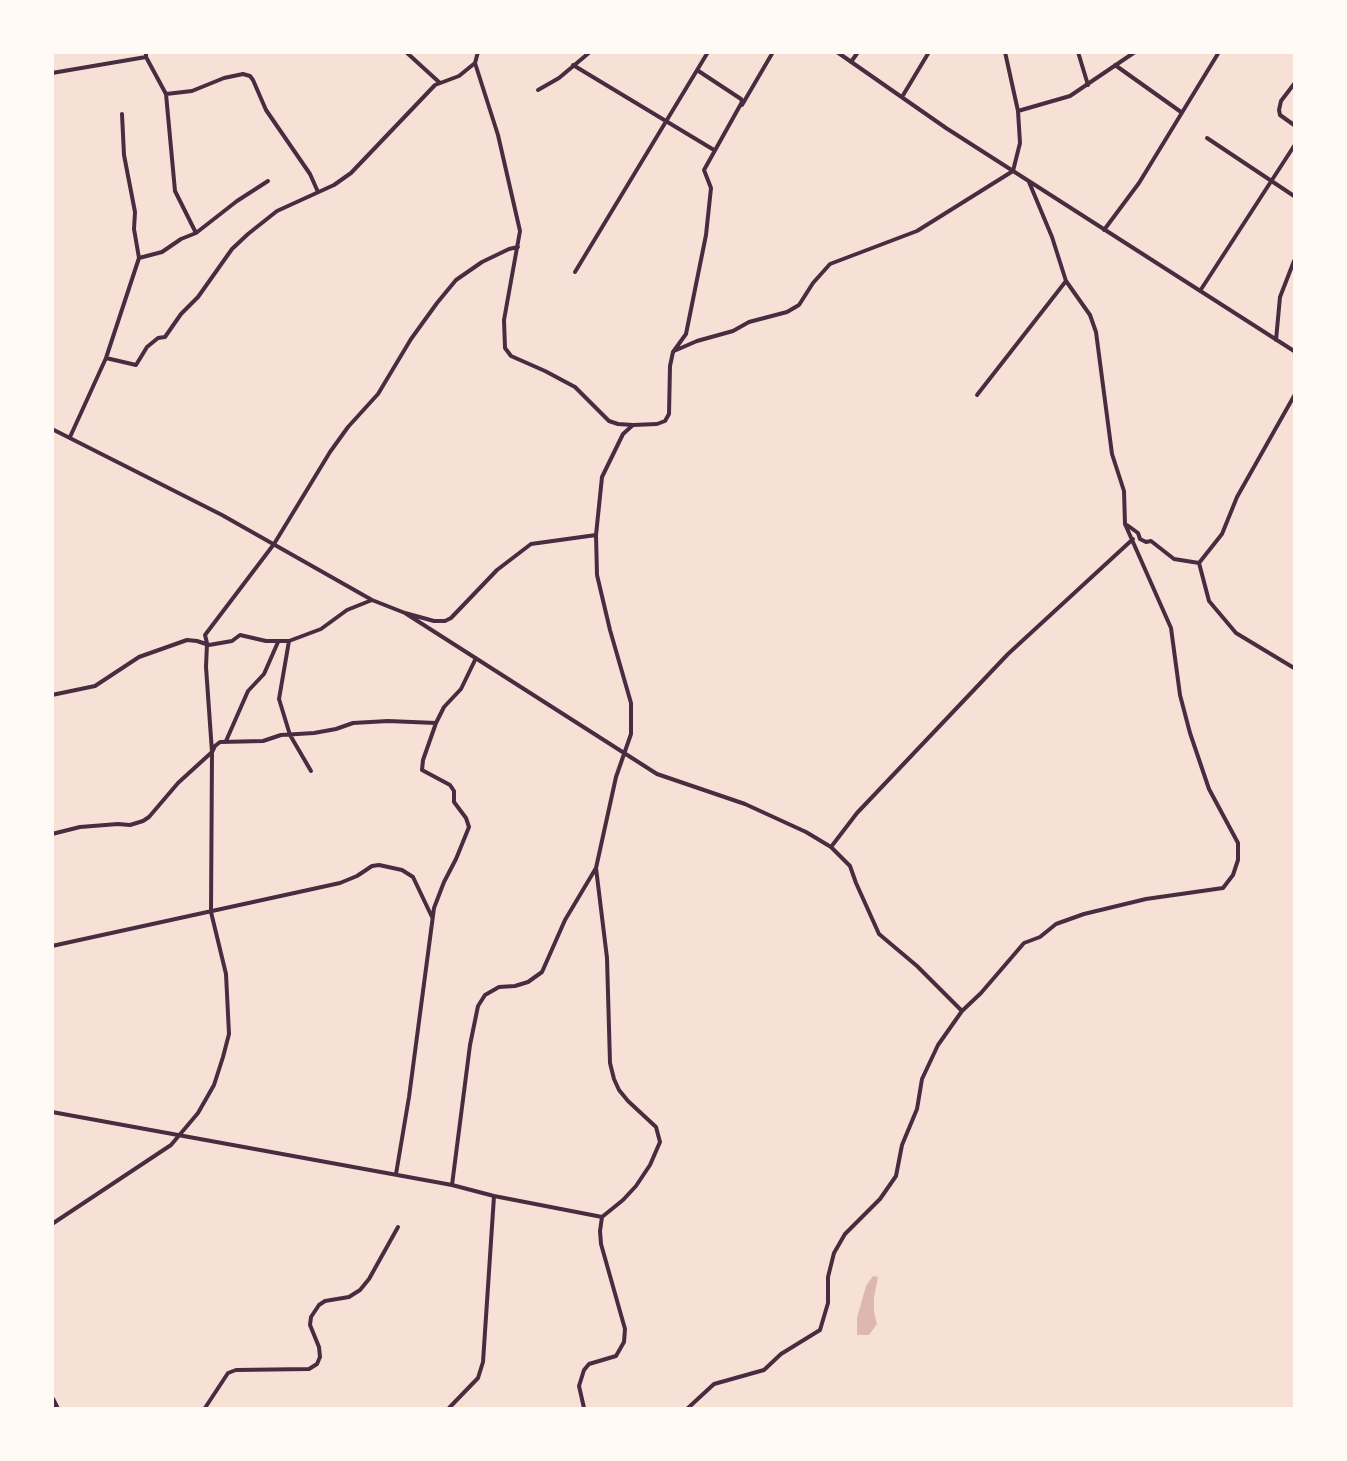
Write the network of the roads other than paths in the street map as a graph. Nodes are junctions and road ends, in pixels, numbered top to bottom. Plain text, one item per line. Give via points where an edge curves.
1 (406, 52) edge
2 (478, 52) edge
3 (590, 52) edge
4 (708, 52) edge
5 (773, 52) edge
6 (837, 52) edge
7 (858, 52) edge
8 (929, 52) edge
9 (1005, 52) edge
10 (1078, 52) edge
11 (1135, 52) edge
12 (1219, 52) edge
13 (146, 55) edge
14 (851, 62) junction
15 (475, 63) junction
16 (573, 65) junction
17 (1115, 65) junction
18 (697, 70) junction
19 (52, 73) edge
20 (440, 83) junction
21 (1294, 84) edge
22 (1088, 85) junction
23 (538, 90) dead end
24 (166, 94) junction
25 (902, 97) junction
26 (740, 108) junction
27 (1018, 111) junction
28 (1181, 111) junction
29 (122, 114) dead end
30 (668, 123) junction
31 (1294, 125) edge
32 (1207, 138) dead end
33 (1294, 146) edge
34 (714, 150) junction
35 (1013, 171) junction
36 (1270, 180) junction
37 (268, 181) dead end
38 (1029, 182) junction
39 (318, 192) junction
40 (1294, 196) edge
41 (1104, 230) junction
42 (196, 233) junction
43 (518, 247) junction
44 (139, 258) junction
45 (1294, 261) edge
46 (575, 272) dead end
47 (1066, 281) junction
48 (1200, 291) junction
49 (1276, 340) junction
50 (1294, 351) edge
51 (673, 352) junction
52 (106, 358) junction
53 (977, 395) dead end
54 (1294, 396) edge
55 (633, 425) junction
56 (52, 429) edge
57 (70, 437) junction
58 (1125, 524) junction
59 (596, 535) junction
60 (1133, 540) junction
61 (274, 544) junction
62 (1198, 563) junction
63 (372, 600) junction
64 (405, 613) junction
65 (289, 641) junction
66 (278, 642) junction
67 (207, 644) junction
68 (476, 658) junction
69 (1294, 668) edge
70 (52, 695) edge
71 (436, 723) junction
72 (290, 735) junction
73 (226, 741) junction
74 (212, 752) junction
75 (625, 752) junction
76 (311, 771) dead end
77 (52, 834) edge
78 (831, 847) junction
79 (596, 868) junction
80 (211, 912) junction
81 (432, 918) junction
82 (52, 946) edge
83 (962, 1011) junction
84 (52, 1112) edge
85 (180, 1135) junction
86 (396, 1174) junction
87 (452, 1185) junction
88 (494, 1196) junction
89 (602, 1217) junction
90 (52, 1224) edge
91 (398, 1227) dead end
92 (52, 1400) edge
93 (56, 1408) edge
94 (205, 1408) edge
95 (448, 1408) edge
96 (584, 1408) edge
97 (688, 1408) edge

1 - 20 street
2 - 15 street
3 - 16 street
4 - 18 street
5 - 26 street
6 - 14 street
7 - 14 street
8 - 25 street
9 - 27 street
10 - 22 street
11 - 17 street
12 - 28 street
13 - 19 street
13 - 24 street
14 - 25 street
15 - 20 street via 459,76
15 - 43 street via 511,188 520,231
16 - 23 street
16 - 30 street
17 - 22 street
17 - 28 street
18 - 26 street via 741,99
18 - 30 street
20 - 39 street via 351,173
21 - 31 street via 1278,110
22 - 27 street via 1070,96
24 - 39 street via 192,92 224,78 250,76 266,110
24 - 42 street via 175,191
25 - 35 street
26 - 34 street
27 - 35 street via 1020,143
28 - 41 street via 1139,183
29 - 44 street
30 - 34 street
30 - 46 street
32 - 36 street
33 - 36 street
34 - 51 street via 704,170 711,194 691,316 686,334
35 - 38 street
35 - 51 street via 917,231 830,264 799,305 787,312 749,322
36 - 40 street
36 - 48 street
37 - 42 street
38 - 41 street
38 - 47 street
39 - 52 street via 277,211 232,249 165,337 147,347 136,365
41 - 48 street
42 - 44 street via 162,252
43 - 55 street via 504,320 505,348 511,356 575,387 609,421
43 - 61 street via 482,262 456,280 437,303 378,394 330,452
44 - 52 street
45 - 49 street via 1280,297
47 - 53 street
47 - 58 street via 1090,315 1096,332 1112,454 1124,491
48 - 49 street
49 - 50 street
51 - 55 street via 669,414 657,424
52 - 57 street
54 - 62 street via 1222,534
55 - 59 street via 619,440 602,477
56 - 57 street
57 - 61 street
58 - 60 street
58 - 62 street via 1140,539 1151,541 1174,559
59 - 64 street via 531,544 497,570 445,621
59 - 75 street via 597,575 630,703 631,735
60 - 78 street via 1008,654 857,813
60 - 83 street via 1171,628 1180,695 1209,789 1238,843 1233,875 1223,888 1146,899 1056,924 1040,937 1024,943
61 - 63 street
61 - 67 street via 210,627 205,635
62 - 69 street via 1209,601 1236,633
63 - 64 street
63 - 65 street via 347,610 321,629
64 - 68 street
65 - 66 street
65 - 72 street via 279,699
66 - 67 street via 240,635 232,641
66 - 73 street via 264,674 248,691
67 - 70 street via 187,640 139,657 95,686
67 - 74 street
68 - 71 street via 461,689 444,707
68 - 75 street
71 - 72 street via 353,723
71 - 81 street via 422,770 450,785 454,802 469,827 438,895
72 - 73 street via 263,741
72 - 76 street
73 - 74 street
74 - 77 street via 143,821
74 - 80 street
75 - 78 street via 657,774 745,804
75 - 79 street
78 - 83 street via 850,866 879,934
79 - 87 street via 565,920 542,972 528,982 499,987 485,995 478,1006
79 - 89 street via 608,958 610,1063 614,1079 628,1101 657,1127 660,1142 636,1186
80 - 81 street via 340,883 379,865 413,877
80 - 82 street
80 - 85 street via 226,974 229,1034 214,1084
81 - 86 street
83 - 97 street via 922,1079 897,1176 845,1234 834,1253 828,1277 828,1303 820,1330 781,1354 764,1370 714,1384
84 - 85 street
85 - 86 street
85 - 90 street via 156,1156
86 - 87 street
87 - 88 street
88 - 89 street
88 - 95 street via 483,1362 478,1378
89 - 96 street via 601,1244 625,1329 624,1342 616,1356 589,1364 584,1370 579,1386
91 - 94 street via 360,1290 349,1298 325,1301 311,1317 310,1325 319,1347 317,1364 309,1369 228,1373
92 - 93 main road

